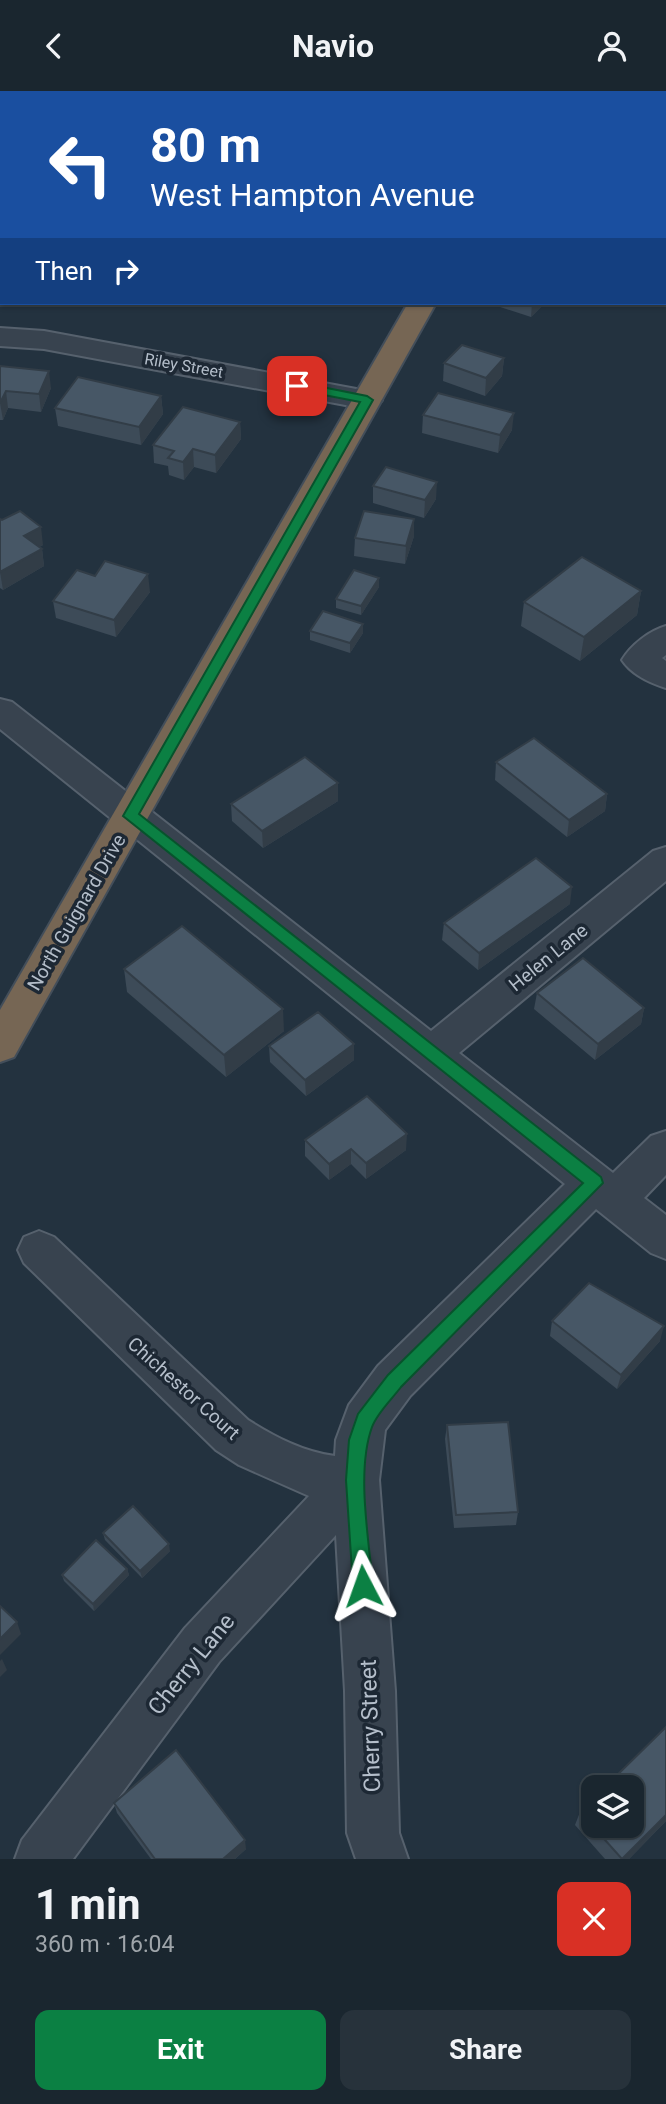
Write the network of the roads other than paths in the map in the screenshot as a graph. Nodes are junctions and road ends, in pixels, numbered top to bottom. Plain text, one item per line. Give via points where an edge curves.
1 (421, 305) edge
2 (0, 337) edge
3 (367, 400) junction
4 (666, 637) edge
5 (666, 676) edge
6 (0, 711) edge
7 (131, 816) junction
8 (666, 861) edge
9 (3, 1036) edge
10 (431, 1053) junction
11 (666, 1147) edge
12 (605, 1191) junction
13 (666, 1240) edge
14 (38, 1249) dead end
15 (356, 1480) junction
16 (41, 1859) edge
17 (382, 1859) edge

1 - 3 highway, North Guignard Drive
2 - 3 street, Riley Street via 44,339
3 - 7 highway, North Guignard Drive
4 - 5 street via 639,660
6 - 7 street
7 - 9 highway, North Guignard Drive
7 - 10 street
8 - 10 street, Helen Lane
10 - 12 street
11 - 12 street, Cherry Street
12 - 13 street
12 - 15 street, Cherry Street via 394,1381 365,1420
14 - 15 street, Chichestor Court via 232,1435 312,1475
15 - 16 street, Cherry Lane via 202,1646
15 - 17 street, Cherry Street via 370,1691 373,1833

